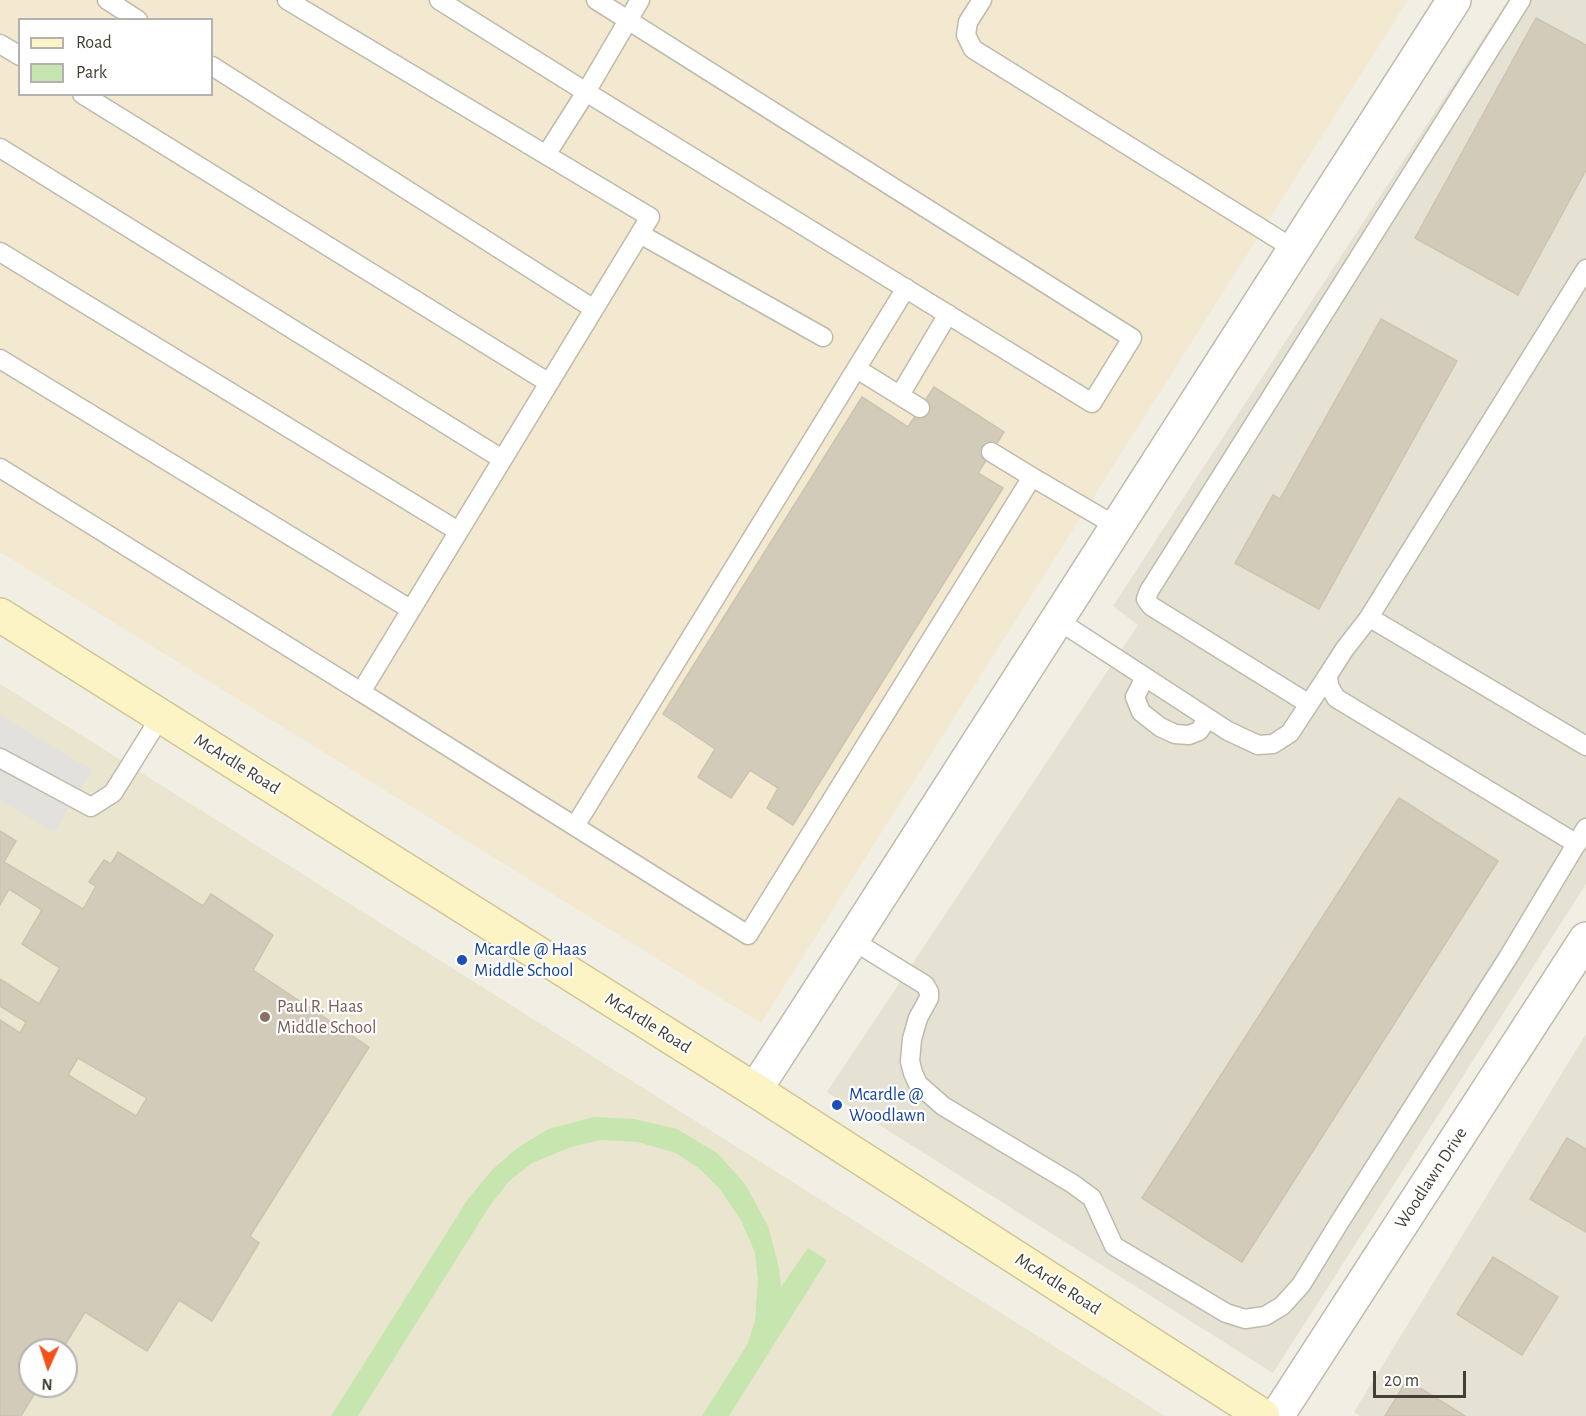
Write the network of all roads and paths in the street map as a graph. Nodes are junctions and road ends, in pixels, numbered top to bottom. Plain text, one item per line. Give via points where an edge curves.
1 (107, 0) edge
2 (287, 0) edge
3 (440, 0) edge
4 (596, 0) edge
5 (640, 0) edge
6 (982, 0) edge
7 (1454, 0) edge
8 (1521, 0) edge
9 (135, 18) edge
10 (628, 20) junction
11 (0, 44) edge
12 (18, 55) edge
13 (213, 67) edge
14 (586, 92) junction
15 (85, 96) edge
16 (0, 148) edge
17 (546, 155) junction
18 (640, 234) junction
19 (1294, 249) junction
20 (0, 252) edge
21 (1586, 269) edge
22 (906, 288) junction
23 (594, 309) junction
24 (948, 314) junction
25 (823, 337) dead end
26 (0, 358) edge
27 (857, 369) junction
28 (549, 383) junction
29 (900, 395) junction
30 (920, 408) dead end
31 (991, 452) dead end
32 (502, 459) junction
33 (0, 468) edge
34 (1032, 477) junction
35 (1116, 526) junction
36 (458, 531) junction
37 (410, 609) junction
38 (0, 615) edge
39 (1056, 619) junction
40 (1368, 619) junction
41 (1328, 675) junction
42 (1144, 677) junction
43 (361, 692) junction
44 (1309, 704) junction
45 (161, 716) junction
46 (1208, 718) junction
47 (1586, 746) edge
48 (0, 758) edge
49 (574, 826) junction
50 (1586, 828) edge
51 (1576, 844) junction
52 (1586, 939) edge
53 (852, 940) junction
54 (754, 1089) junction
55 (1263, 1416) edge
56 (1277, 1416) edge

1 - 9 lane
2 - 17 lane
3 - 14 lane
4 - 10 lane
5 - 10 lane
6 - 19 lane via 968,22 966,35 973,49
7 - 19 street
8 - 44 lane via 1146,599 1150,606
10 - 14 lane
10 - 24 lane via 1132,338 1092,403
11 - 12 lane
13 - 23 lane
14 - 17 lane
14 - 22 lane
15 - 28 lane
16 - 32 lane
17 - 18 lane via 650,217
18 - 23 lane
18 - 25 lane
19 - 35 street
20 - 36 lane
21 - 40 lane
22 - 24 lane
22 - 27 lane
23 - 28 lane
24 - 29 lane
26 - 37 lane
27 - 29 lane
27 - 49 lane
28 - 32 lane
29 - 30 lane
31 - 34 lane
32 - 36 lane
33 - 43 lane
34 - 35 lane
34 - 49 lane via 748,935
35 - 39 street
36 - 37 lane
37 - 43 lane
38 - 45 main road, McArdle Road
39 - 42 lane
39 - 53 street
40 - 41 lane
40 - 47 lane
41 - 44 lane
41 - 51 lane via 1336,698
42 - 46 lane
42 - 46 lane via 1135,697 1141,712 1160,727 1189,735 1199,731
43 - 49 lane
44 - 46 lane via 1290,732 1273,744 1258,745
45 - 48 lane via 114,793 91,807
45 - 54 main road, McArdle Road
50 - 51 lane
51 - 53 lane via 1301,1285 1282,1306 1264,1316 1245,1318 1226,1313 1114,1246 1092,1198 943,1106 918,1084 910,1061 912,1039 929,992 925,985
52 - 56 street, Woodlawn Drive
53 - 54 street
54 - 55 main road, McArdle Road

